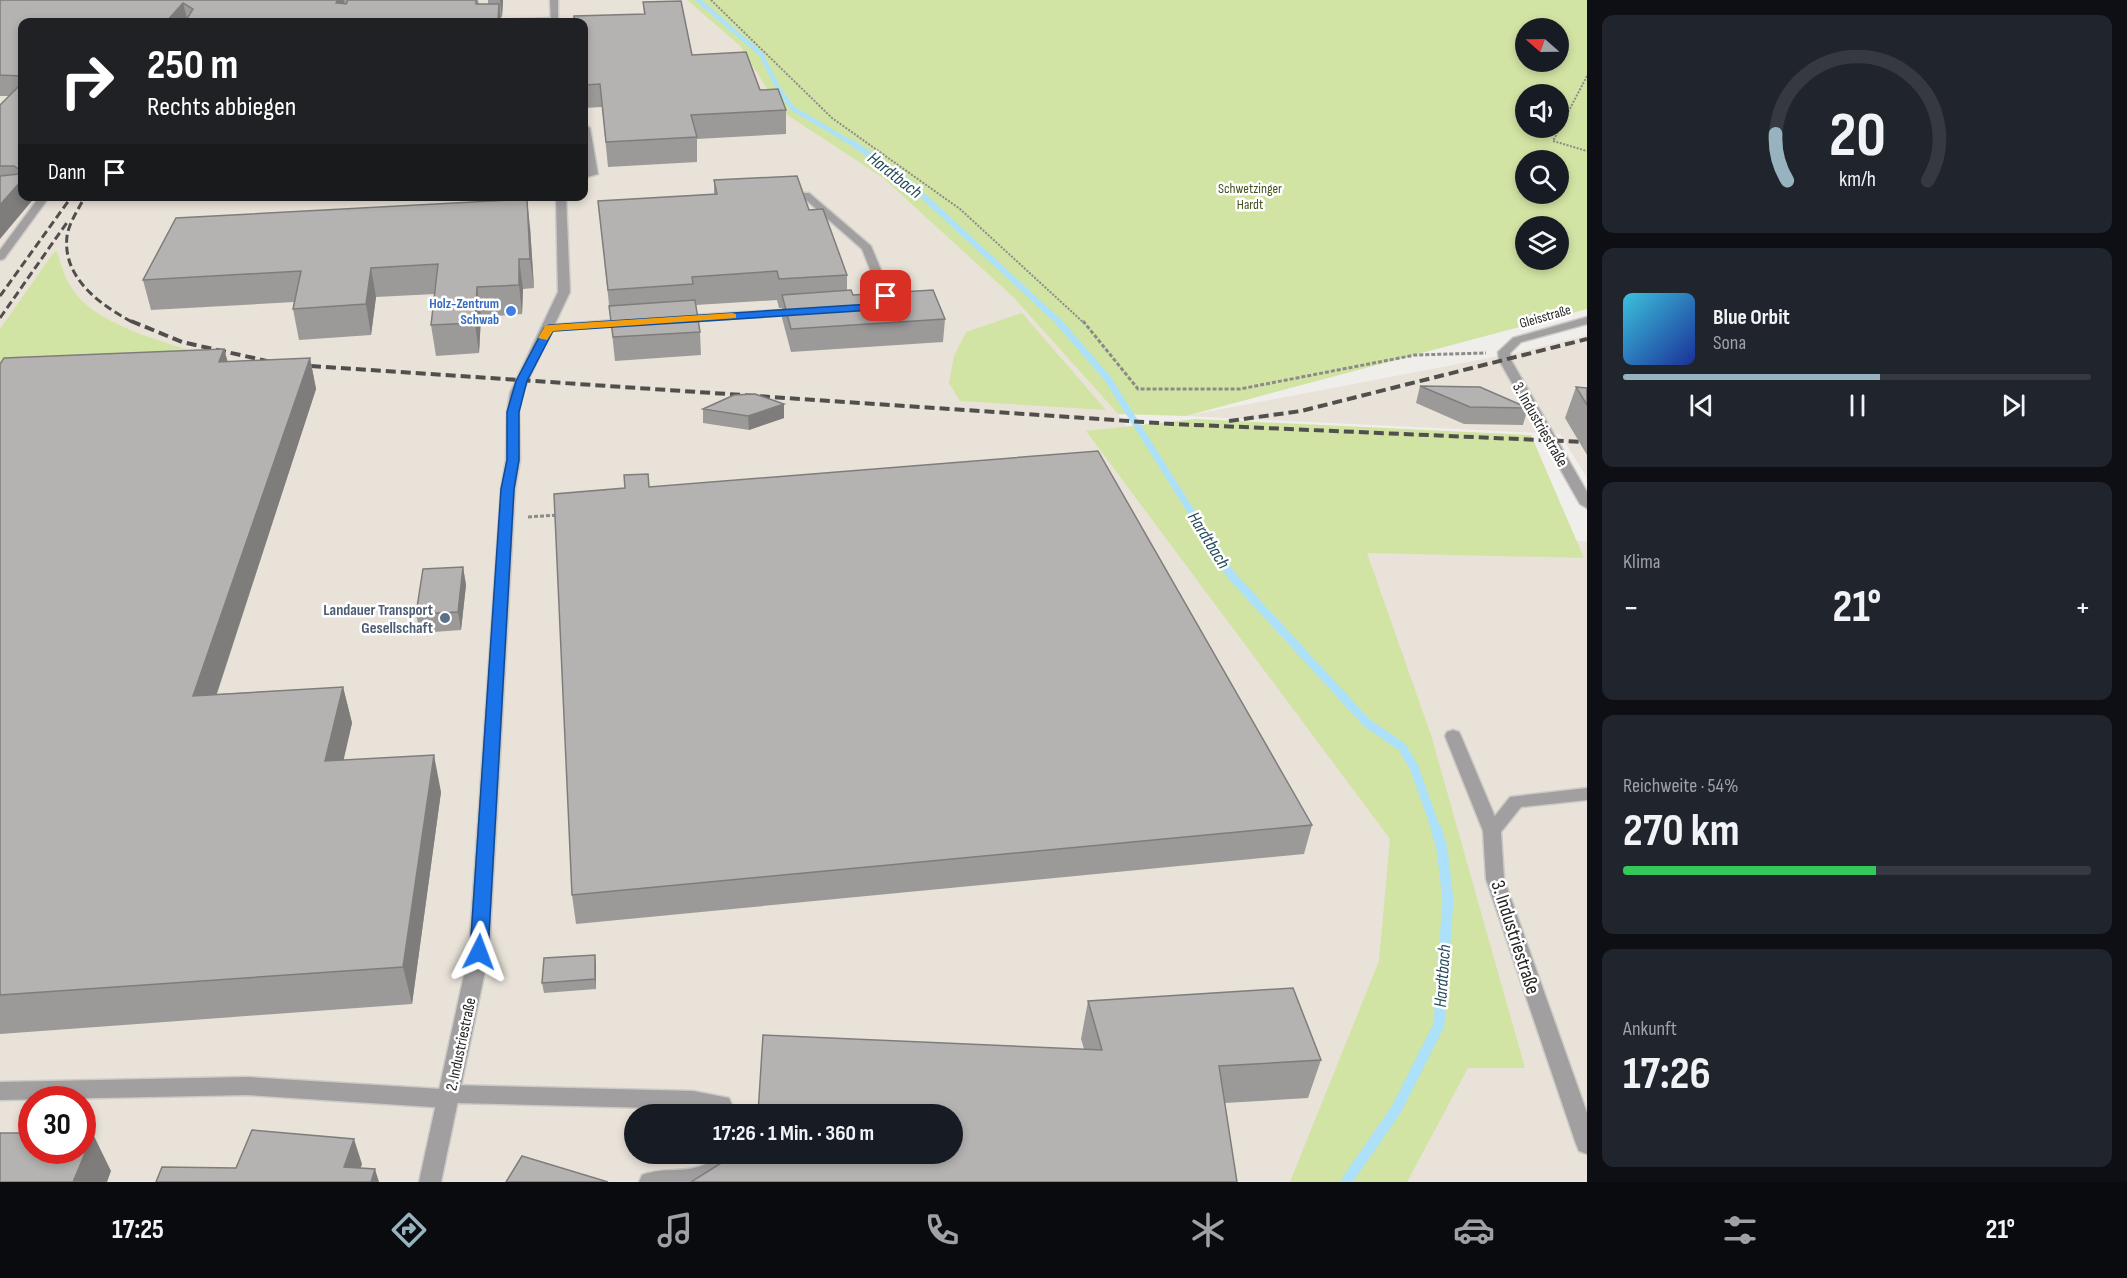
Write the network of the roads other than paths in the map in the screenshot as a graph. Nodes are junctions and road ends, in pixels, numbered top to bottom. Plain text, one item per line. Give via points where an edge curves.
1 (554, 0) edge
2 (555, 18) edge
3 (588, 141) edge
4 (588, 175) edge
5 (772, 196) edge
6 (41, 201) edge
7 (561, 201) edge
8 (0, 257) edge
9 (862, 307) edge
10 (809, 311) edge
11 (1587, 320) edge
12 (549, 328) junction
13 (1508, 347) joint
14 (1587, 504) edge
15 (1453, 736) dead end
16 (1587, 794) edge
17 (1492, 831) junction
18 (0, 1091) edge
19 (448, 1096) junction
20 (715, 1104) edge
21 (1587, 1144) edge
22 (720, 1164) edge
23 (430, 1182) edge
24 (650, 1182) edge

1 - 2 street
3 - 4 street via 593,174
5 - 9 street via 806,195 867,248 886,296 873,307
6 - 8 street
7 - 12 street, 2. Industriestraße via 564,292
10 - 12 street
11 - 13 street, Gleisstraße
12 - 19 street, 2. Industriestraße via 516,393 513,412 513,460 479,952
13 - 14 street, 3. Industriestraße via 1504,360
15 - 17 street, 3. Industriestraße
16 - 17 street via 1516,801
17 - 21 street, 3. Industriestraße via 1495,879
18 - 19 street via 247,1086
19 - 20 street via 693,1100
19 - 23 street, 2. Industriestraße
22 - 24 street via 707,1177

